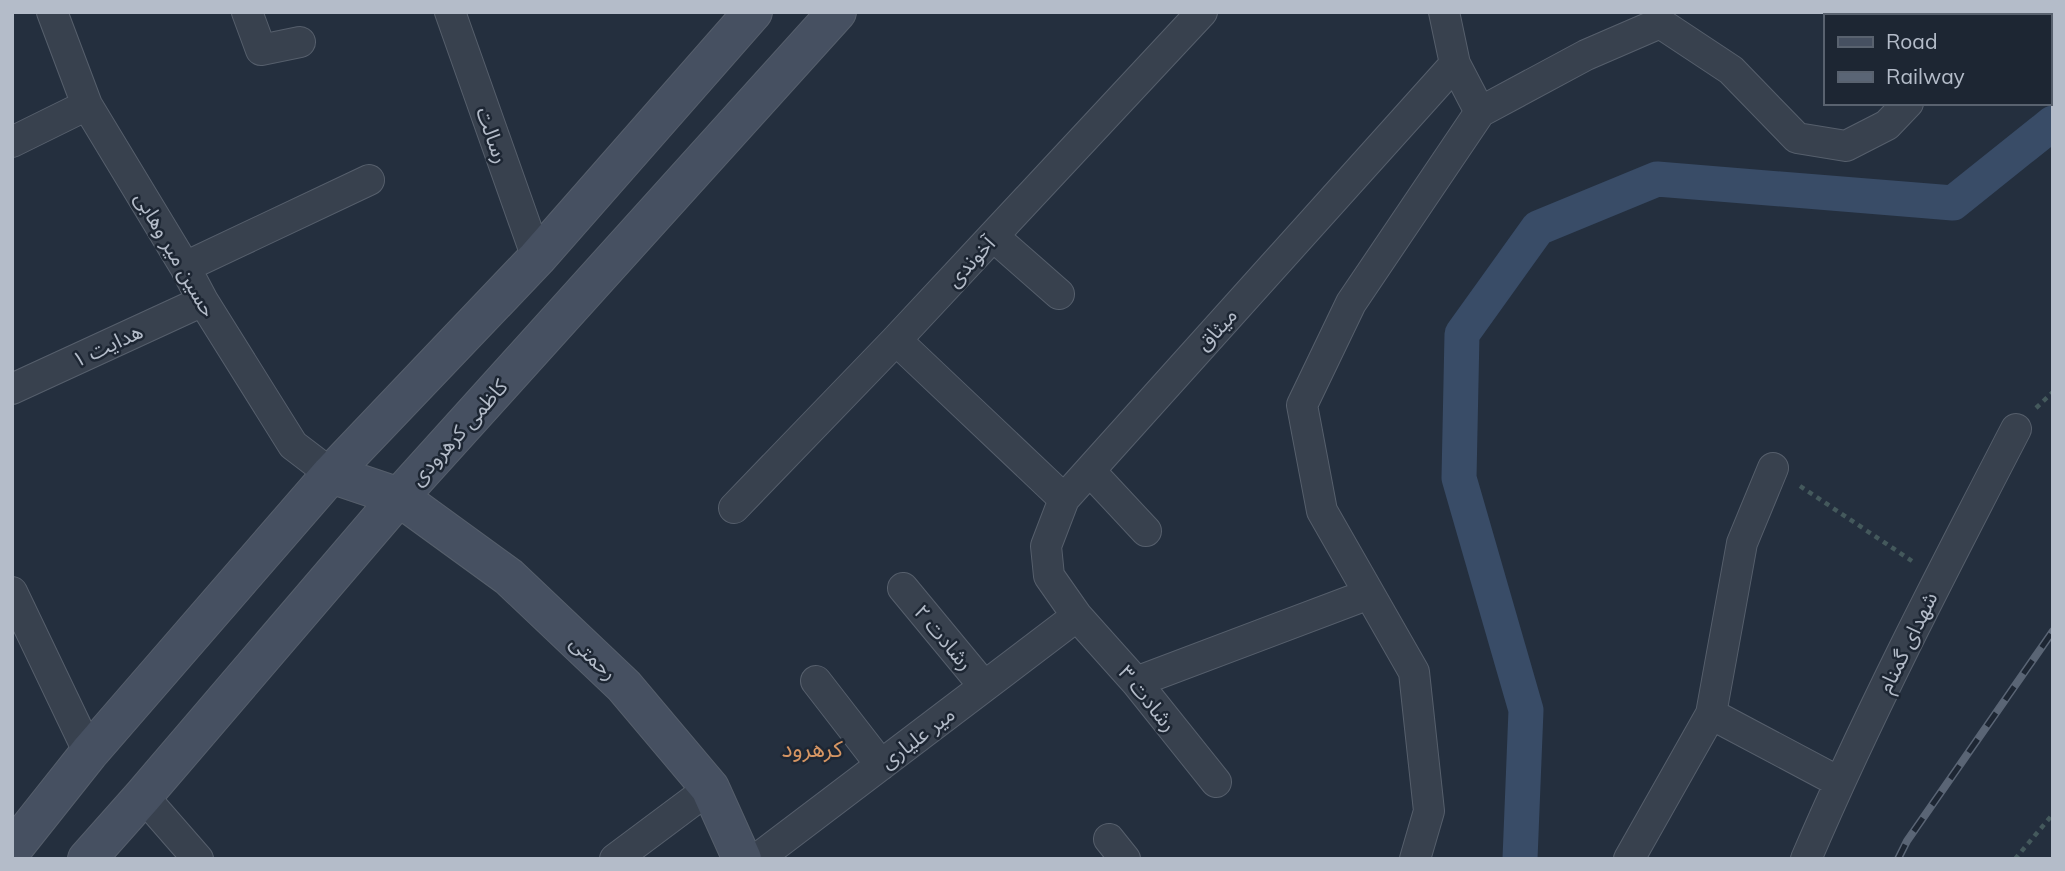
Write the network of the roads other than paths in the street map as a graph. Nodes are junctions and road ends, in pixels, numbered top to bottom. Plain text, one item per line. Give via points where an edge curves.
1 (52, 12) edge
2 (247, 12) edge
3 (450, 12) edge
4 (753, 12) edge
5 (837, 12) edge
6 (1202, 12) edge
7 (1444, 12) edge
8 (1656, 17) edge
9 (300, 41) dead end
10 (1455, 64) junction
11 (87, 104) junction
12 (1907, 105) edge
13 (1479, 112) junction
14 (12, 142) edge
15 (369, 180) dead end
16 (993, 236) junction
17 (537, 258) junction
18 (185, 267) junction
19 (1059, 294) dead end
20 (203, 301) junction
21 (896, 340) junction
22 (12, 389) edge
23 (2016, 429) dead end
24 (1773, 468) road end
25 (1090, 471) junction
26 (331, 474) junction
27 (399, 497) junction
28 (1064, 499) junction
29 (734, 508) dead end
30 (1146, 531) dead end
31 (903, 588) dead end
32 (12, 592) edge
33 (1369, 594) junction
34 (1077, 616) junction
35 (816, 681) dead end
36 (1136, 682) junction
37 (985, 686) junction
38 (1711, 713) junction
39 (89, 753) junction
40 (881, 765) junction
41 (1216, 782) dead end
42 (1839, 782) junction
43 (710, 788) junction
44 (144, 796) junction
45 (12, 850) edge
46 (87, 859) edge
47 (198, 859) edge
48 (615, 859) edge
49 (742, 859) edge
50 (757, 859) edge
51 (1415, 859) edge
52 (1629, 859) edge
53 (1806, 859) edge

1 - 11 street, حسین میر وهابی
2 - 9 street via 261,50
3 - 17 street, رسالت
4 - 17 main road
5 - 27 main road, کاظمی کرهرودی
6 - 16 street, آخوندی
7 - 10 street
8 - 12 street via 1731,70 1797,138 1846,146 1887,125
8 - 13 street
10 - 13 street
10 - 25 street, میثاق
11 - 14 street
11 - 18 street, حسین میر وهابی
13 - 33 street via 1351,303 1302,405 1322,511
15 - 18 street
16 - 19 street
16 - 21 street, آخوندی
17 - 26 main road
18 - 20 street, حسین میر وهابی
20 - 22 street, هدایت ۱
20 - 26 street, حسین میر وهابی via 293,445
21 - 28 street
21 - 29 street, آخوندی
23 - 42 street, شهدای گمنام
24 - 38 street via 1742,543
25 - 28 street, میثاق
25 - 30 street
26 - 27 main road, رحمتی
26 - 39 main road
27 - 43 main road, رحمتی via 509,577 624,686
27 - 44 main road, کاظمی کرهرودی
28 - 34 street, میثاق via 1046,546 1049,576
31 - 37 street, رشادت ۲
32 - 39 street
33 - 36 street
33 - 51 street via 1413,672 1429,811
34 - 36 street, رشادت ۳
34 - 37 street, میر علیاری
35 - 40 street
36 - 41 street, رشادت ۳
37 - 40 street, میر علیاری
38 - 42 street
38 - 52 street
39 - 45 main road
40 - 50 street, میر علیاری
42 - 53 street, شهدای گمنام
43 - 48 street
43 - 49 main road, رحمتی
44 - 46 main road, کاظمی کرهرودی
44 - 47 street

